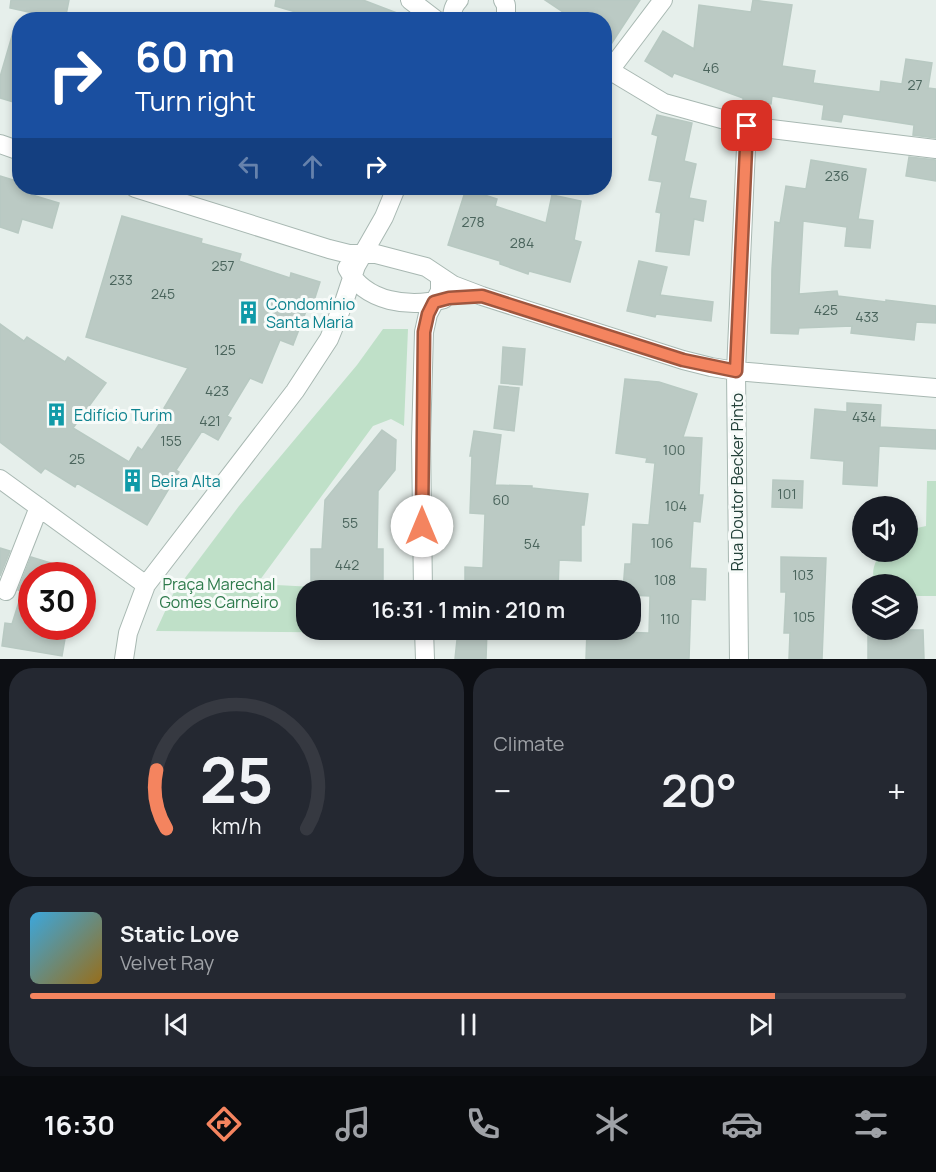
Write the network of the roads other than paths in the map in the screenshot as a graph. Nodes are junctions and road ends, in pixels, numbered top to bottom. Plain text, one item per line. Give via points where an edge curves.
1 (410, 0) edge
2 (663, 0) edge
3 (440, 12) edge
4 (612, 62) edge
5 (612, 71) edge
6 (747, 126) junction
7 (936, 149) edge
8 (157, 195) edge
9 (393, 195) edge
10 (384, 217) junction
11 (329, 249) junction
12 (362, 254) junction
13 (396, 258) junction
14 (352, 278) junction
15 (440, 278) junction
16 (482, 296) junction
17 (434, 302) junction
18 (408, 304) junction
19 (424, 332) junction
20 (736, 371) junction
21 (936, 388) edge
22 (0, 479) edge
23 (39, 507) junction
24 (423, 580) edge
25 (146, 585) junction
26 (6, 591) dead end
27 (424, 640) edge
28 (124, 659) edge
29 (425, 659) edge
30 (739, 659) edge

1 - 3 street
2 - 4 street
5 - 6 street via 664,103
6 - 7 street
6 - 20 street, Rua Doutor Becker Pinto
8 - 11 street
9 - 10 street
10 - 12 street
10 - 13 street via 385,242
11 - 12 street
11 - 14 street via 345,264
12 - 13 street
12 - 14 street
13 - 15 street via 426,267
14 - 18 street via 373,295
14 - 25 street via 329,339 295,391
15 - 16 street
15 - 17 street via 440,291
16 - 17 street
16 - 20 street via 683,360
17 - 18 street
17 - 19 street
18 - 19 street
19 - 24 street
20 - 21 street
20 - 30 street, Rua Doutor Becker Pinto
22 - 23 street
23 - 25 street
23 - 26 street
25 - 28 street via 128,633
27 - 29 street

